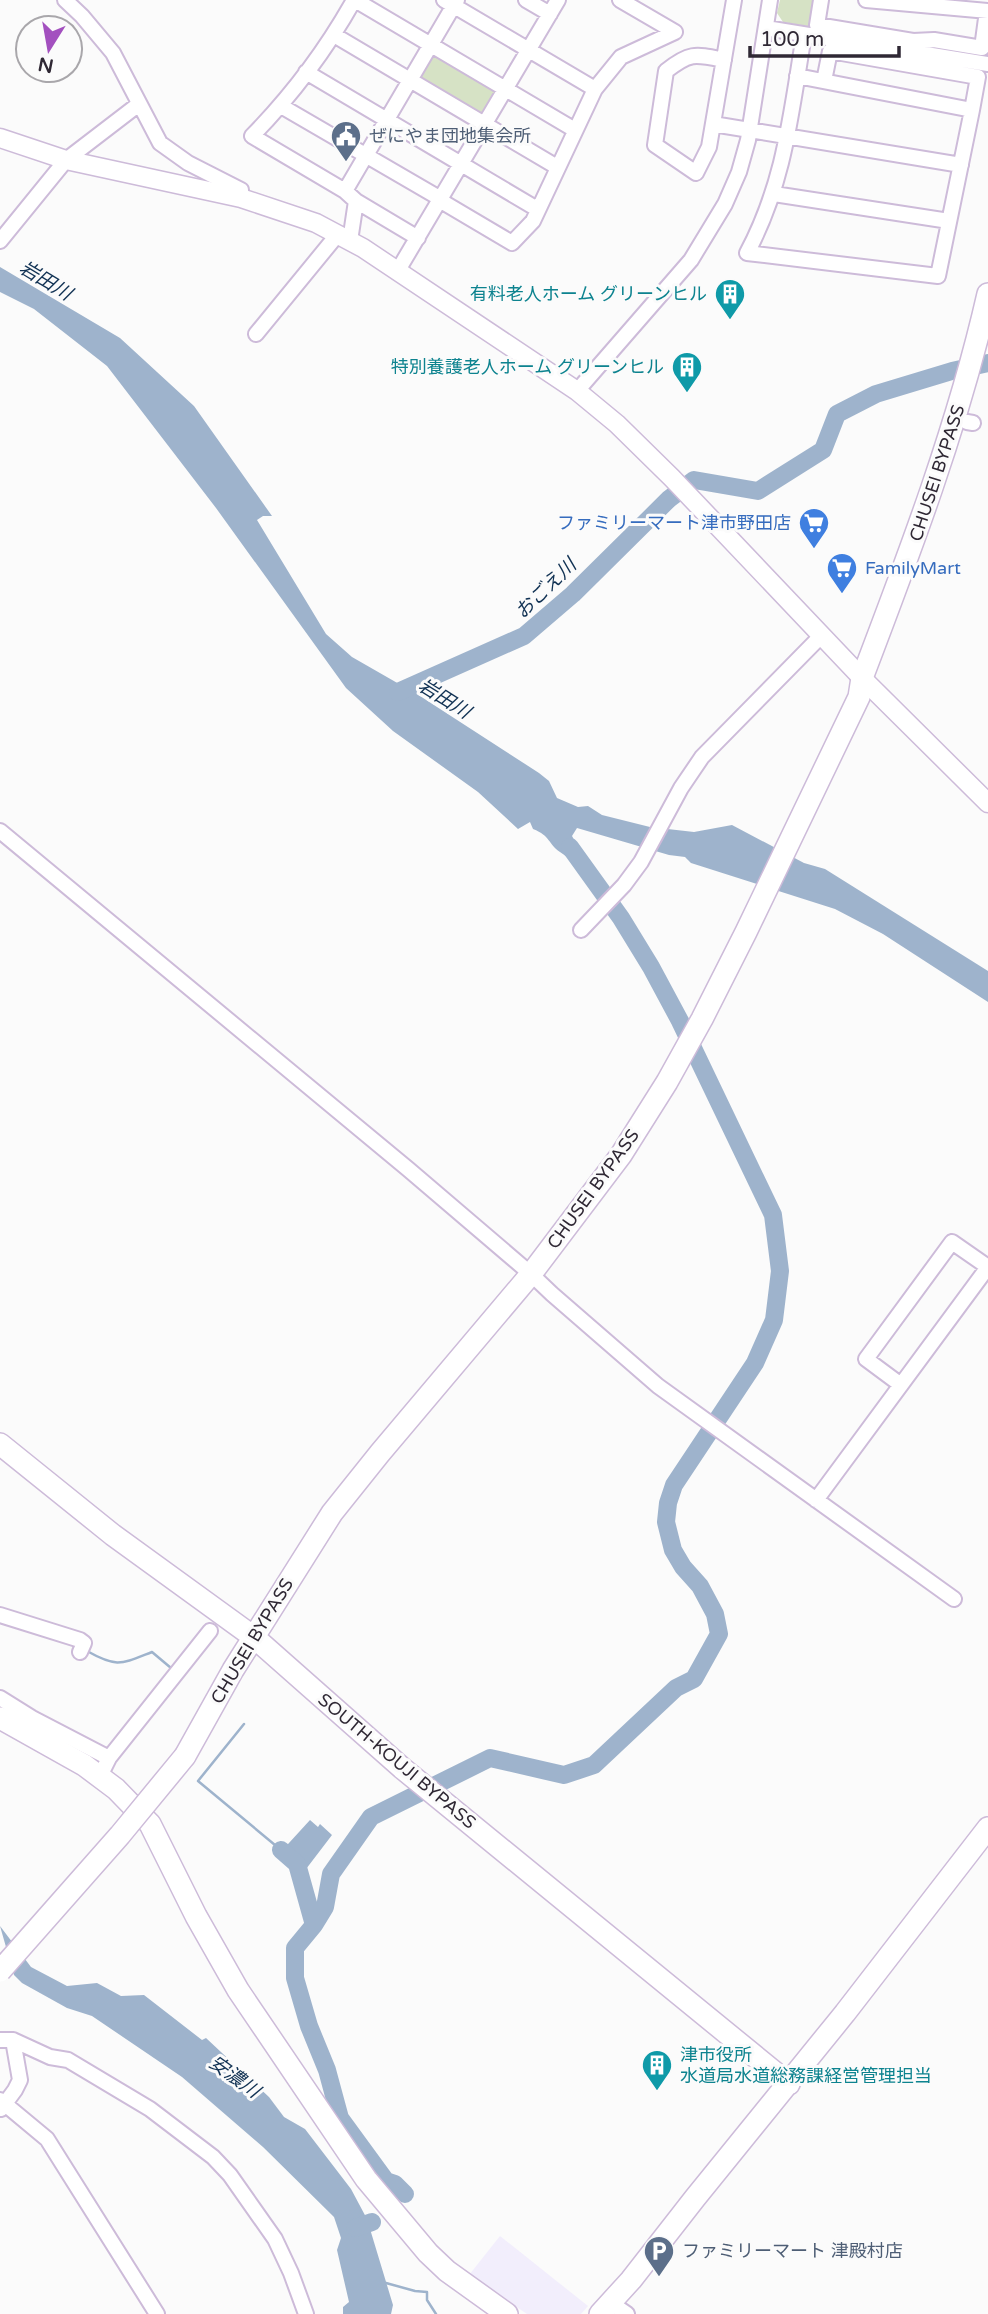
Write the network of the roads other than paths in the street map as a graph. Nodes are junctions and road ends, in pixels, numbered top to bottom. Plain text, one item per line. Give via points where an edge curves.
1 (65, 0) edge
2 (354, 0) edge
3 (526, 0) edge
4 (558, 0) edge
5 (620, 0) edge
6 (734, 0) edge
7 (770, 0) edge
8 (821, 0) edge
9 (866, 0) edge
10 (452, 2) edge
11 (987, 11) edge
12 (550, 14) junction
13 (766, 28) junction
14 (804, 34) junction
15 (334, 35) junction
16 (431, 46) junction
17 (529, 50) junction
18 (724, 60) junction
19 (988, 64) edge
20 (306, 72) junction
21 (797, 76) junction
22 (410, 80) junction
23 (824, 81) junction
24 (505, 89) junction
25 (594, 89) junction
26 (139, 103) junction
27 (281, 106) junction
28 (972, 110) junction
29 (387, 119) junction
30 (485, 124) junction
31 (713, 124) junction
32 (575, 130) junction
33 (749, 130) junction
34 (787, 135) junction
35 (0, 138) edge
36 (366, 155) junction
37 (66, 160) junction
38 (462, 164) junction
39 (961, 164) junction
40 (558, 167) junction
41 (345, 191) junction
42 (774, 194) junction
43 (241, 198) junction
44 (441, 200) junction
45 (356, 201) junction
46 (538, 208) junction
47 (949, 221) junction
48 (344, 238) junction
49 (418, 238) junction
50 (0, 241) edge
51 (397, 272) junction
52 (988, 294) edge
53 (256, 334) dead end
54 (576, 391) junction
55 (822, 635) junction
56 (862, 678) junction
57 (988, 803) edge
58 (0, 831) edge
59 (581, 930) dead end
60 (988, 1267) edge
61 (531, 1274) junction
62 (901, 1385) junction
63 (0, 1444) edge
64 (816, 1500) junction
65 (954, 1599) dead end
66 (0, 1615) edge
67 (210, 1631) dead end
68 (255, 1638) junction
69 (82, 1648) dead end
70 (0, 1698) edge
71 (0, 1718) edge
72 (104, 1767) junction
73 (985, 1840) edge
74 (0, 1971) edge
75 (6, 2040) edge
76 (789, 2084) junction
77 (1, 2105) edge
78 (613, 2310) edge
79 (157, 2314) edge
80 (306, 2314) edge
81 (507, 2314) edge

1 - 26 street via 113,53
2 - 15 street
2 - 16 street
3 - 12 street
4 - 12 street
5 - 25 street via 675,32 621,57
6 - 18 street
7 - 13 street
8 - 11 street via 817,25 982,48
9 - 11 street
10 - 16 street
10 - 17 street
12 - 17 street
13 - 14 street
13 - 33 street
14 - 19 street
14 - 21 street
15 - 20 street
15 - 22 street
16 - 22 street
16 - 24 street
17 - 24 street
17 - 25 street
18 - 31 street
18 - 31 street via 695,54 666,71 655,145 696,173
20 - 27 street
20 - 29 street
21 - 23 street
21 - 34 street
22 - 29 street
22 - 30 street
23 - 28 street
23 - 28 street via 830,51 978,77
24 - 30 street
24 - 32 street
25 - 32 street
26 - 37 street
26 - 43 street via 160,143 241,190
27 - 36 street
27 - 41 street via 252,136
28 - 39 street
29 - 36 street
29 - 38 street
30 - 38 street
30 - 40 street
31 - 33 street
32 - 40 street
33 - 34 street
33 - 54 street via 739,172 704,243
34 - 39 street
34 - 42 street
35 - 37 main road
36 - 41 street
36 - 44 street
37 - 43 main road
37 - 50 street
38 - 44 street
38 - 46 street
39 - 47 street
40 - 46 street
41 - 45 street
42 - 47 street
42 - 47 street via 747,253 938,276
43 - 48 main road via 293,214
44 - 46 street via 512,243 533,221
44 - 49 street
45 - 48 street
45 - 49 street
48 - 51 main road
48 - 53 street
49 - 51 street
51 - 54 main road
52 - 56 highway, CHUSEI BYPASS via 966,418
54 - 55 main road via 672,478
55 - 56 main road
55 - 59 street via 702,757 644,858
56 - 57 main road
56 - 61 highway, CHUSEI BYPASS via 859,696 702,1019 621,1155
58 - 61 street
60 - 62 street
60 - 62 street via 952,1242 866,1359
61 - 64 street via 658,1386
61 - 68 highway, CHUSEI BYPASS via 332,1513
62 - 64 street
63 - 68 highway, SOUTH-KOUJI BYPASS via 113,1535
64 - 65 street
66 - 69 street via 45,1628
67 - 72 street
68 - 74 highway, CHUSEI BYPASS, bridge via 185,1756
68 - 76 highway, SOUTH-KOUJI BYPASS via 402,1768
70 - 72 street
71 - 72 highway via 68,1755
72 - 81 highway via 150,1824 238,1990 366,2179 428,2253
73 - 76 highway
75 - 77 street via 20,2080
75 - 80 street via 68,2060 150,2109 213,2157 275,2238
76 - 78 highway
77 - 79 street via 47,2139

